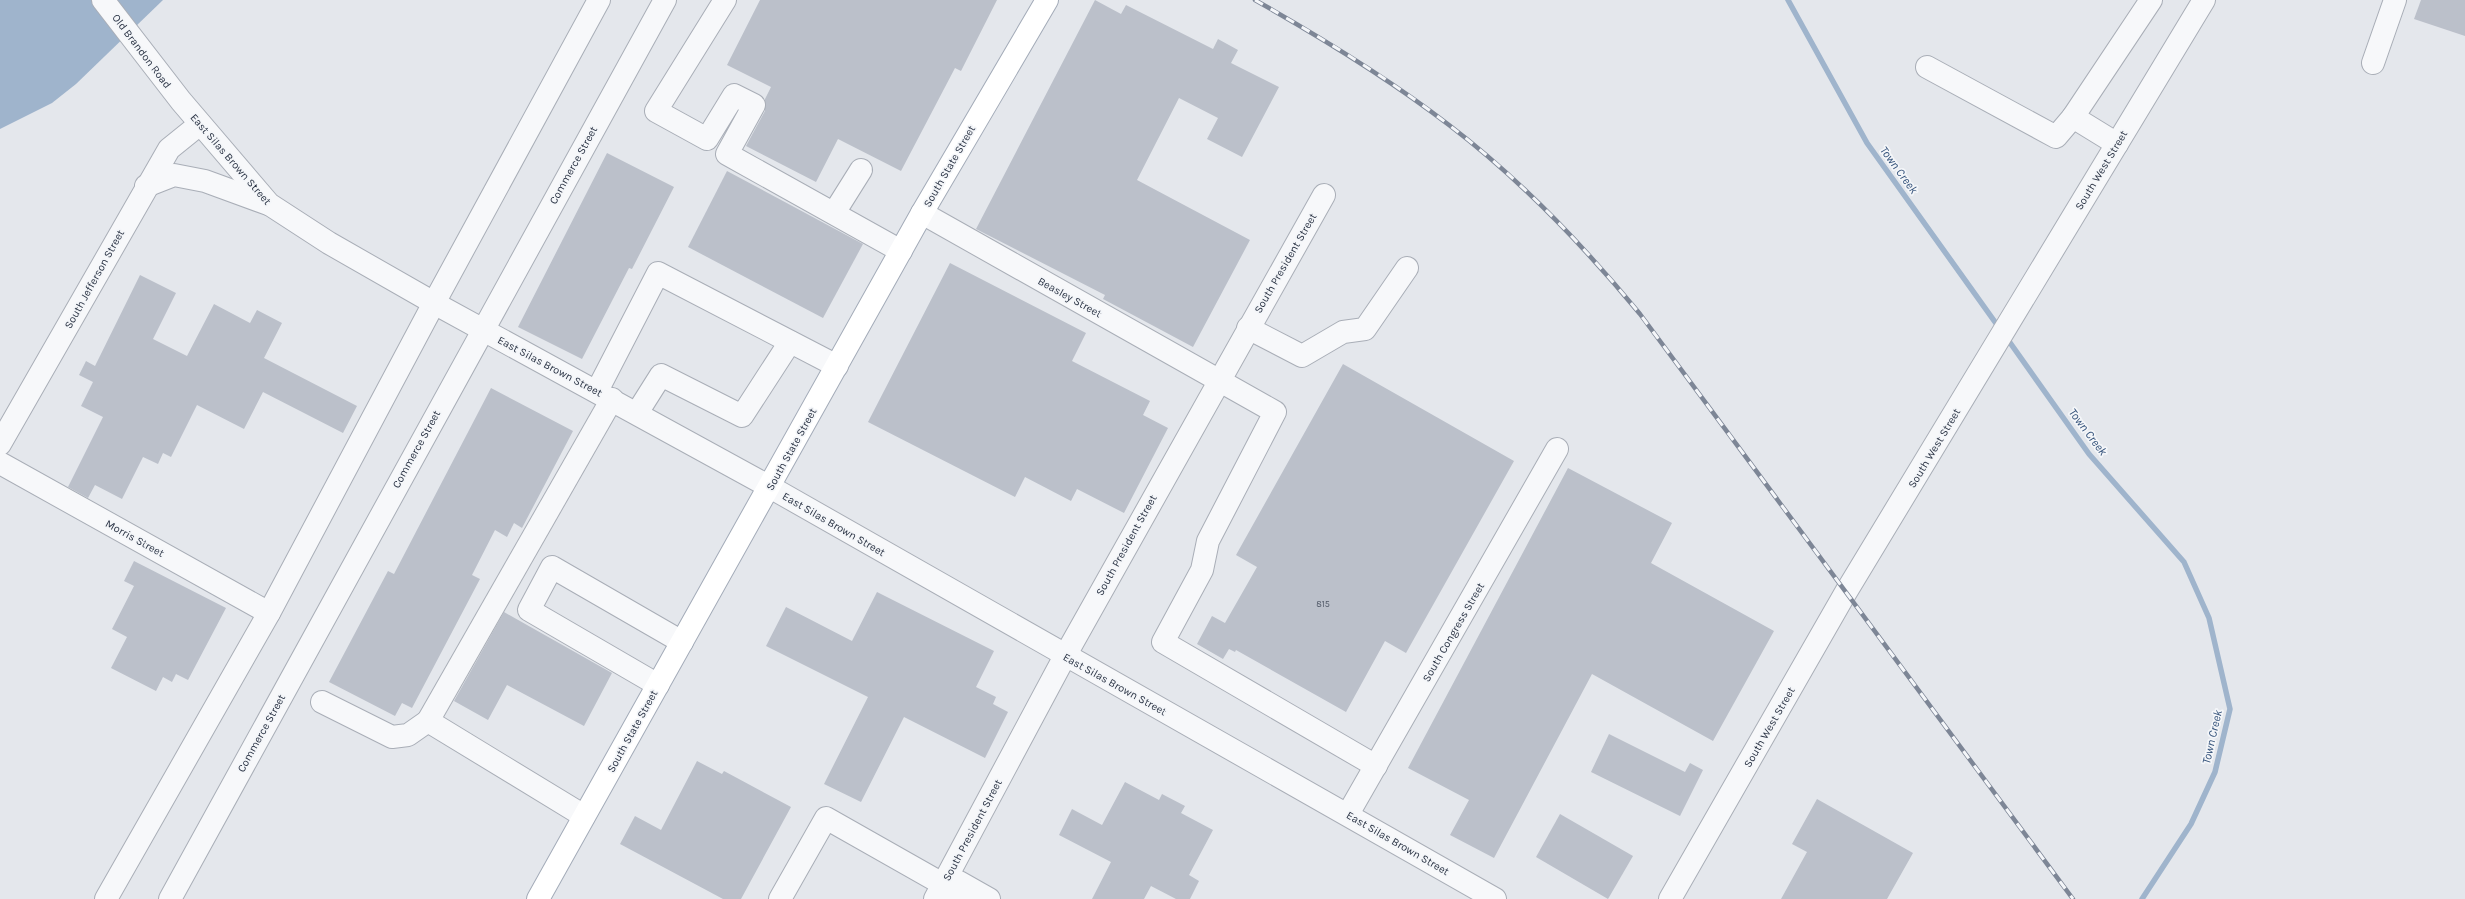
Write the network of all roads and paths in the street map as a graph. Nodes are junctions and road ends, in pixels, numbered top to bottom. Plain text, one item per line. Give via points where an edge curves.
1 (103, 0) edge
2 (599, 0) edge
3 (665, 0) edge
4 (725, 0) edge
5 (1047, 0) edge
6 (2151, 0) edge
7 (2204, 0) edge
8 (2395, 0) edge
9 (2373, 63) dead end
10 (1927, 67) dead end
11 (181, 101) joint
12 (2073, 117) junction
13 (200, 124) junction
14 (2117, 144) junction
15 (861, 170) dead end
16 (146, 186) junction
17 (1324, 195) dead end
18 (269, 204) junction
19 (834, 213) junction
20 (922, 213) junction
21 (901, 251) junction
22 (1407, 268) dead end
23 (434, 303) junction
24 (1248, 328) junction
25 (482, 330) junction
26 (790, 342) junction
27 (837, 366) junction
28 (1218, 380) junction
29 (604, 395) junction
30 (637, 413) junction
31 (0, 444) edge
32 (1557, 449) dead end
33 (0, 463) edge
34 (770, 487) junction
35 (269, 613) junction
36 (682, 642) junction
37 (1065, 656) junction
38 (658, 685) junction
39 (322, 702) dead end
40 (428, 721) junction
41 (1376, 766) junction
42 (1348, 814) junction
43 (584, 816) junction
44 (942, 887) edge
45 (106, 899) edge
46 (170, 899) edge
47 (538, 899) edge
48 (780, 899) edge
49 (969, 899) edge
50 (989, 899) edge
51 (1495, 899) edge
52 (1670, 899) edge

1 - 11 street, Old Brandon Road
2 - 23 street
3 - 25 street, Commerce Street
4 - 19 street via 656,111 707,139 734,95 754,105 727,154
5 - 20 main road, South State Street
6 - 12 street
7 - 14 street, South West Street
8 - 9 street
10 - 12 street via 2056,137
11 - 13 street, East Silas Brown Street
12 - 14 street
13 - 16 street, South Jefferson Street via 169,149
13 - 18 street, East Silas Brown Street
14 - 52 street, South West Street via 1846,592
15 - 19 street
16 - 18 street via 174,175 205,181
16 - 31 street, South Jefferson Street
17 - 24 street, South President Street
18 - 23 street, East Silas Brown Street via 329,243
19 - 21 street
20 - 21 main road, South State Street
20 - 28 street, Beasley Street
21 - 27 main road, South State Street
22 - 24 street via 1365,329 1343,332 1302,356
23 - 25 street, East Silas Brown Street
23 - 35 street
24 - 28 street, South President Street
25 - 29 street, East Silas Brown Street
25 - 46 street, Commerce Street
26 - 27 street
26 - 29 street via 658,273
26 - 30 street via 742,416 660,375
27 - 34 main road, South State Street
28 - 37 street, South President Street
28 - 41 street, Beasley Street via 1276,412 1208,541 1202,570 1163,642
29 - 30 street, East Silas Brown Street
29 - 40 street
30 - 34 street, East Silas Brown Street
32 - 41 street, South Congress Street
33 - 35 street, Morris Street
34 - 36 main road, South State Street
34 - 37 street, East Silas Brown Street
35 - 45 street
36 - 38 main road, South State Street
36 - 38 street via 552,567 529,610
37 - 42 street, East Silas Brown Street
37 - 44 street, South President Street
38 - 43 main road, South State Street
39 - 40 street via 392,737 408,735
40 - 43 street
41 - 42 street, South Congress Street
42 - 51 street, East Silas Brown Street
43 - 47 main road, South State Street
44 - 48 street via 826,818
44 - 49 street
44 - 50 street

